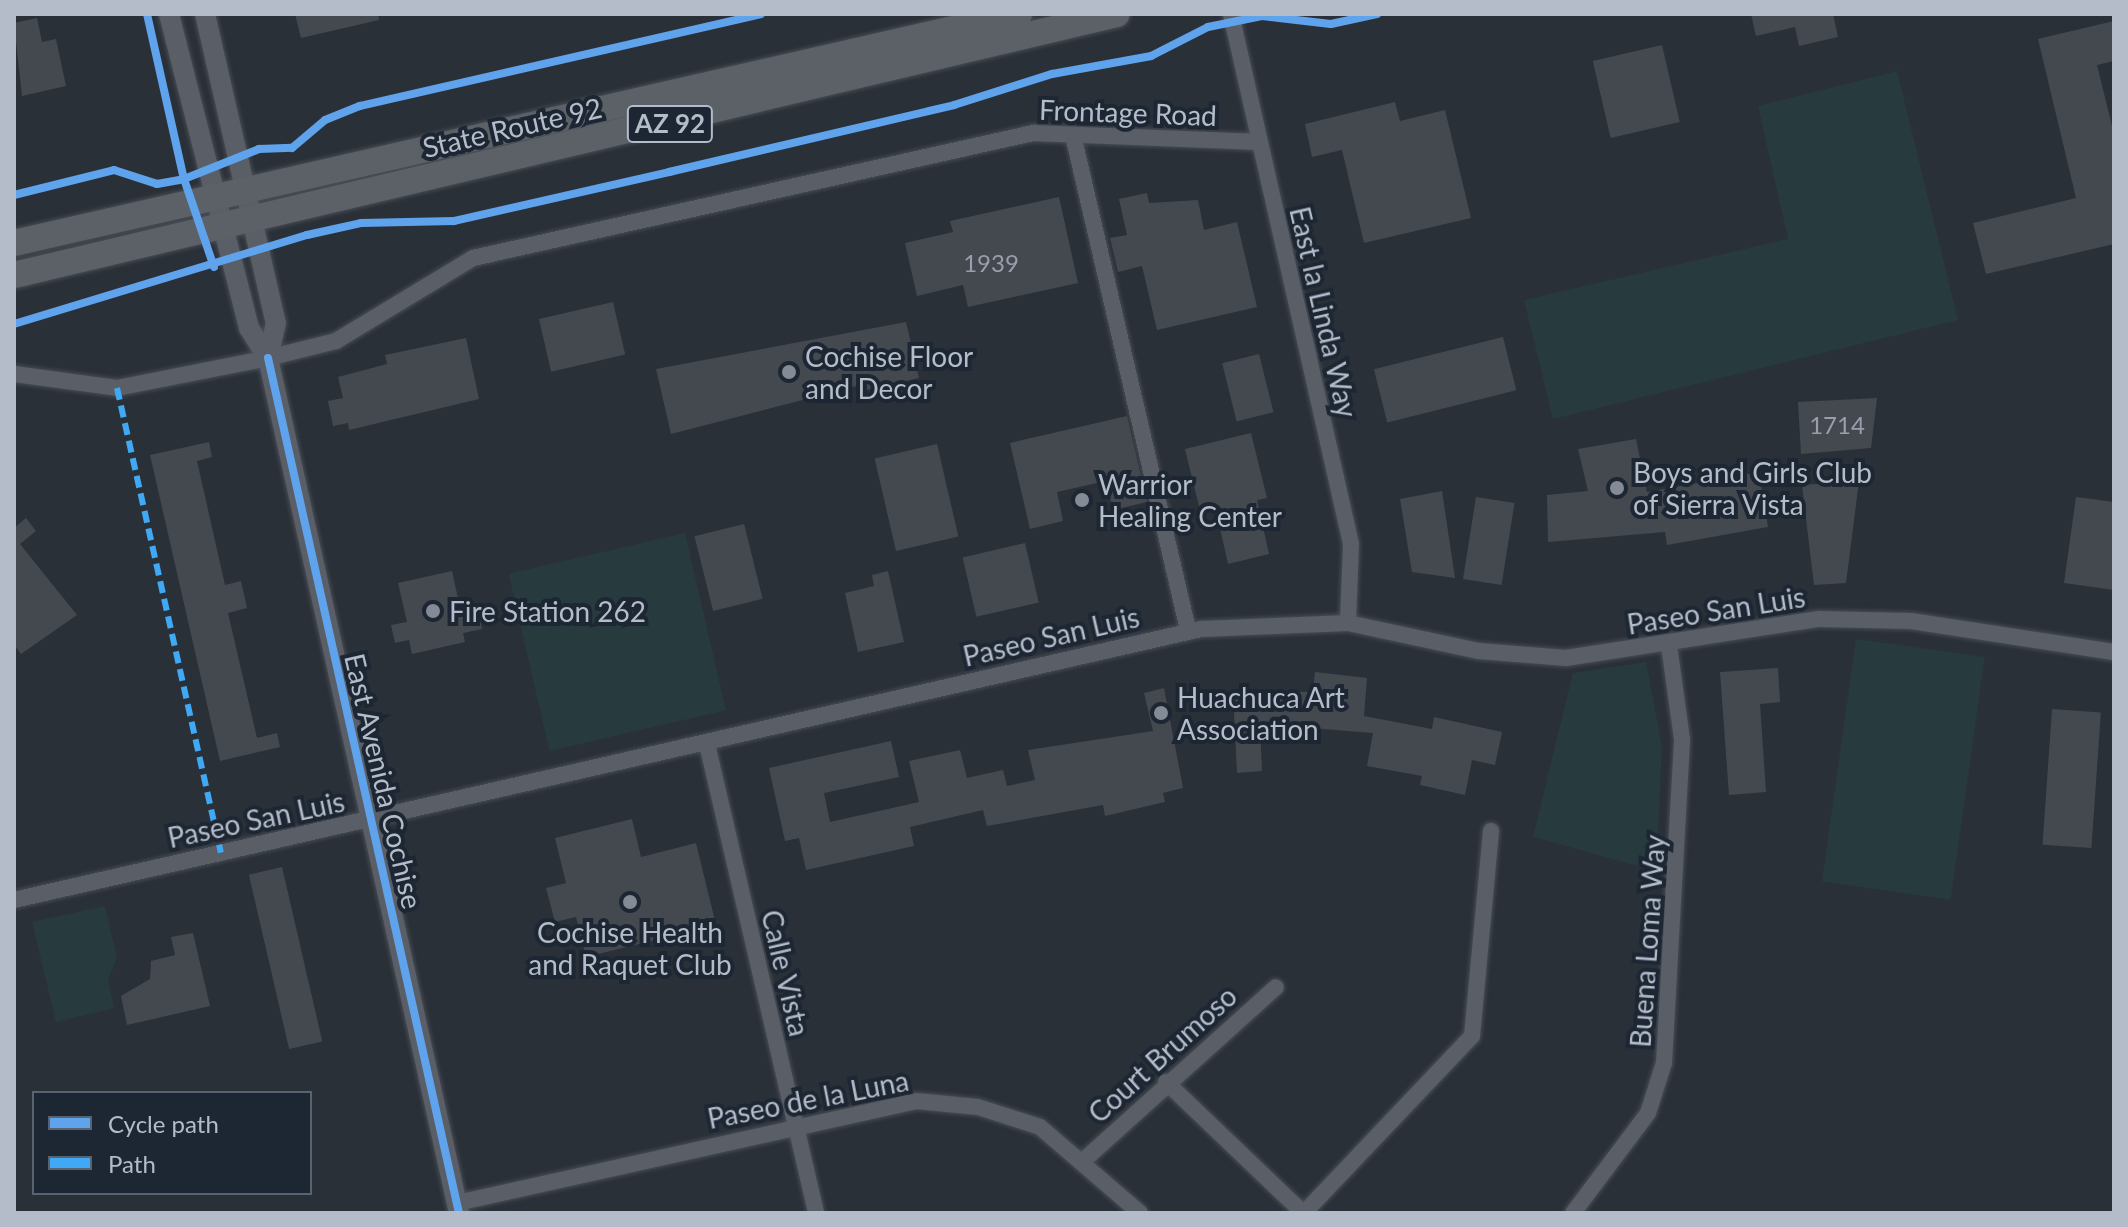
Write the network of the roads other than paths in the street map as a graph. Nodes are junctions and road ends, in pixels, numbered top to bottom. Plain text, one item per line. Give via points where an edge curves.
1 (169, 14) edge
2 (205, 14) edge
3 (1019, 14) edge
4 (1117, 14) edge
5 (1231, 14) edge
6 (818, 61) junction
7 (825, 88) junction
8 (1073, 135) junction
9 (1258, 142) junction
10 (247, 190) junction
11 (213, 198) junction
12 (254, 220) junction
13 (221, 228) junction
14 (14, 243) edge
15 (14, 275) edge
16 (268, 358) junction
17 (14, 374) edge
18 (1348, 623) junction
19 (1188, 630) junction
20 (1669, 645) junction
21 (2114, 652) edge
22 (707, 744) junction
23 (370, 821) junction
24 (1491, 831) dead end
25 (14, 900) edge
26 (1276, 987) dead end
27 (1166, 1082) junction
28 (794, 1125) junction
29 (1084, 1160) junction
30 (458, 1208) edge
31 (816, 1213) edge
32 (1140, 1213) edge
33 (1304, 1213) edge
34 (1573, 1213) edge

1 - 11 street
2 - 10 street
3 - 6 main road, State Route 92 / AZ 92
4 - 7 main road, State Route 92 / AZ 92
5 - 9 street, East la Linda Way
6 - 7 main road
6 - 10 main road, State Route 92 / AZ 92
7 - 12 main road, State Route 92 / AZ 92
8 - 9 street, Frontage Road
8 - 16 street, Frontage Road via 1033,133 473,258 336,341
8 - 19 street
9 - 18 street, East la Linda Way via 1351,544
10 - 11 main road, State Route 92 / AZ 92
10 - 12 street
11 - 13 street
11 - 14 main road, State Route 92 / AZ 92
12 - 13 main road, State Route 92 / AZ 92
12 - 16 street via 276,323
13 - 15 main road, State Route 92 / AZ 92
13 - 16 street via 249,328
16 - 17 street, Frontage Road via 117,388
16 - 23 street, East Avenida Cochise
18 - 19 street, Paseo San Luis
18 - 20 street, Paseo San Luis via 1479,651 1566,658
19 - 22 street, Paseo San Luis
20 - 21 street, Paseo San Luis via 1819,619 1911,621
20 - 34 street, Buena Loma Way via 1682,739 1664,1063 1648,1113
22 - 23 street, Paseo San Luis
22 - 28 street, Calle Vista
23 - 25 street, Paseo San Luis
23 - 30 street, East Avenida Cochise
24 - 33 street via 1472,1036
26 - 27 street, Court Brumoso
27 - 29 street, Court Brumoso
27 - 33 street
28 - 29 street, Paseo de la Luna via 916,1101 978,1107 1040,1127
28 - 30 street, Paseo de la Luna
28 - 31 street, Calle Vista
29 - 32 street, Paseo de la Luna

